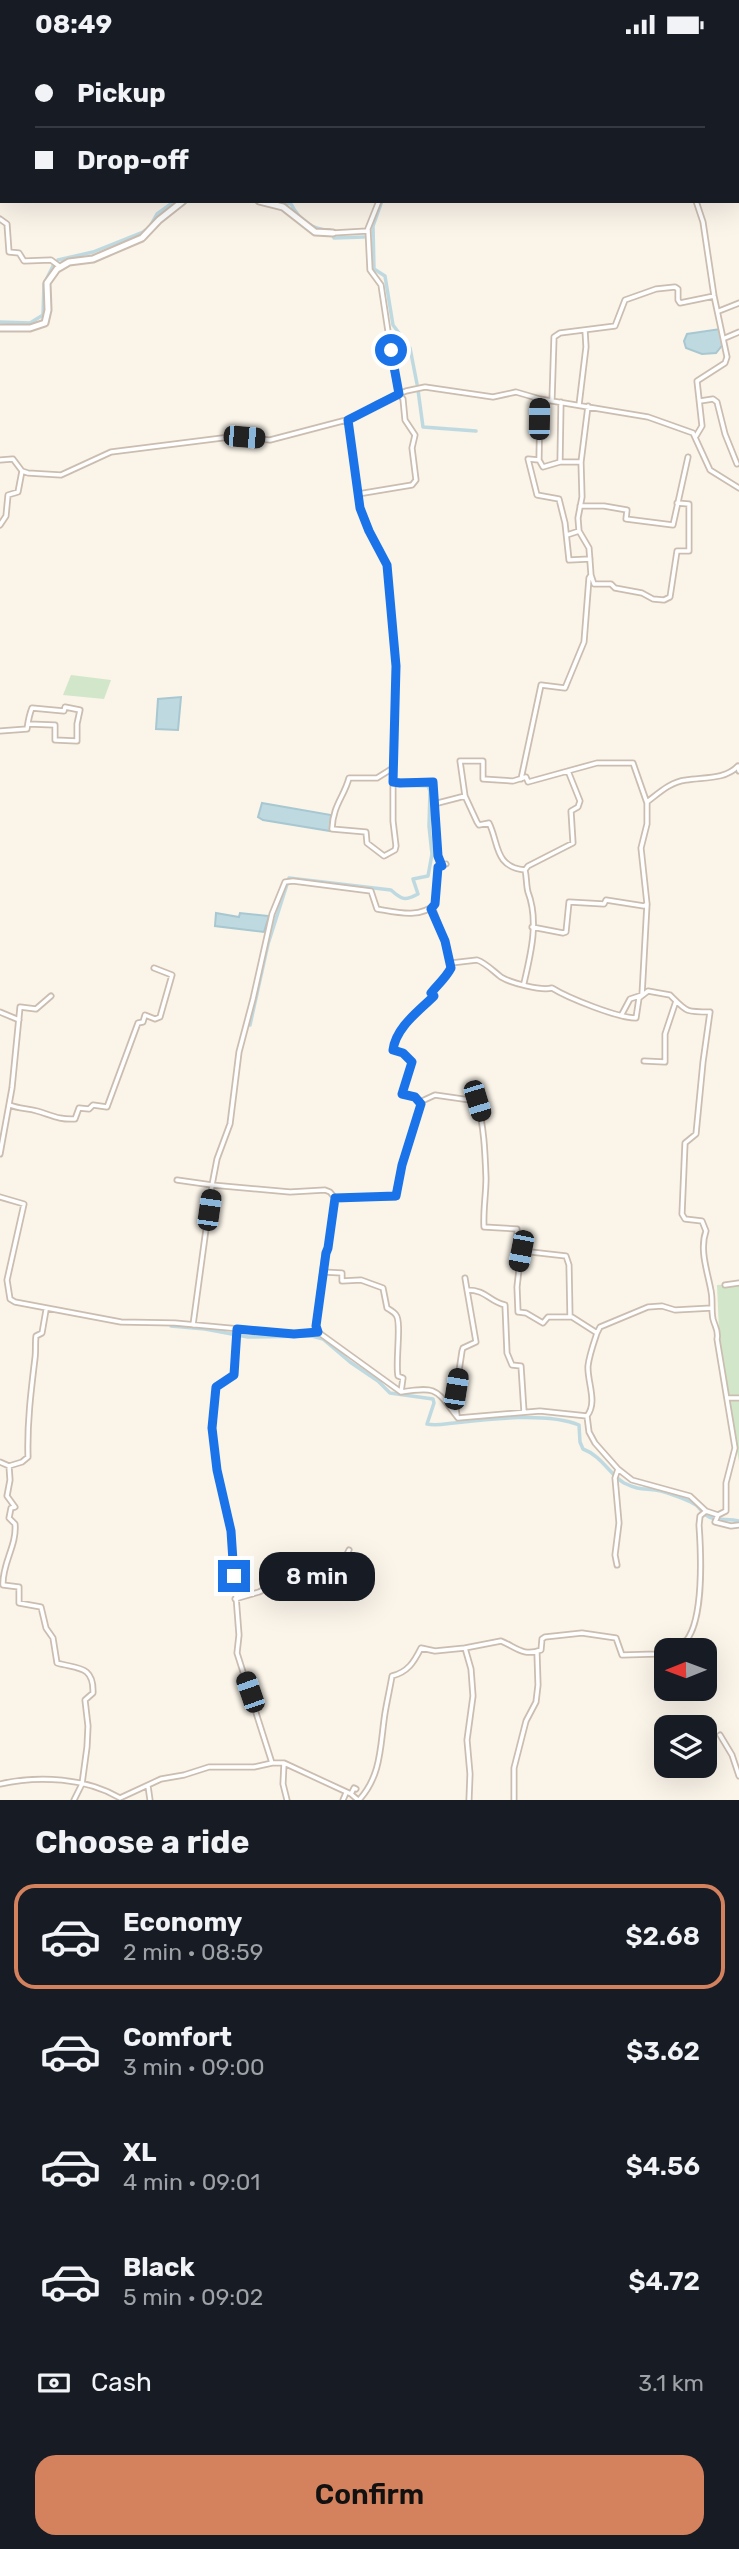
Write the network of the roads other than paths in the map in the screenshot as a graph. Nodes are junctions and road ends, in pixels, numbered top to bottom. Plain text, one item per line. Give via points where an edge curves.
1 (180, 203) edge
2 (268, 203) edge
3 (378, 203) edge
4 (697, 203) edge
5 (0, 213) edge
6 (0, 218) edge
7 (368, 230) junction
8 (330, 233) joint
9 (59, 267) junction
10 (714, 296) junction
11 (739, 303) edge
12 (719, 311) junction
13 (0, 328) edge
14 (585, 330) junction
15 (739, 333) edge
16 (725, 338) junction
17 (399, 394) junction
18 (540, 399) junction
19 (552, 400) junction
20 (700, 401) junction
21 (561, 402) junction
22 (579, 405) junction
23 (589, 406) junction
24 (348, 420) junction
25 (698, 433) junction
26 (688, 457) dead end
27 (0, 459) edge
28 (539, 460) junction
29 (560, 462) junction
30 (581, 462) junction
31 (737, 464) dead end
32 (22, 471) junction
33 (739, 488) edge
34 (358, 494) junction
35 (677, 503) junction
36 (580, 506) junction
37 (0, 525) edge
38 (579, 531) junction
39 (567, 535) junction
40 (590, 559) junction
41 (591, 575) junction
42 (28, 724) junction
43 (0, 731) edge
44 (393, 768) junction
45 (568, 771) junction
46 (739, 771) edge
47 (522, 779) junction
48 (393, 782) junction
49 (465, 796) junction
50 (646, 803) junction
51 (434, 804) junction
52 (525, 870) junction
53 (647, 904) junction
54 (431, 909) junction
55 (532, 927) junction
56 (451, 963) junction
57 (154, 968) dead end
58 (524, 983) junction
59 (642, 995) junction
60 (51, 996) dead end
61 (676, 1001) junction
62 (0, 1012) edge
63 (622, 1014) junction
64 (19, 1020) junction
65 (644, 1061) dead end
66 (421, 1104) junction
67 (9, 1105) junction
68 (0, 1154) edge
69 (177, 1180) dead end
70 (212, 1185) junction
71 (0, 1197) edge
72 (335, 1198) junction
73 (521, 1251) junction
74 (323, 1272) junction
75 (464, 1278) dead end
76 (739, 1283) edge
77 (725, 1285) dead end
78 (467, 1290) junction
79 (712, 1308) junction
80 (46, 1309) junction
81 (570, 1317) junction
82 (193, 1325) junction
83 (318, 1332) junction
84 (237, 1333) junction
85 (597, 1333) junction
86 (401, 1392) junction
87 (727, 1398) junction
88 (739, 1398) edge
89 (524, 1412) junction
90 (587, 1416) junction
91 (458, 1418) junction
92 (0, 1462) edge
93 (9, 1467) junction
94 (618, 1470) junction
95 (706, 1511) junction
96 (718, 1515) junction
97 (739, 1525) edge
98 (349, 1550) dead end
99 (617, 1565) dead end
100 (235, 1599) junction
101 (465, 1648) junction
102 (537, 1652) junction
103 (720, 1735) dead end
104 (272, 1763) junction
105 (284, 1763) junction
106 (739, 1776) edge
107 (0, 1784) edge
108 (82, 1784) junction
109 (148, 1786) junction
110 (356, 1789) dead end
111 (346, 1793) junction
112 (351, 1794) junction
113 (74, 1800) edge
114 (150, 1800) edge
115 (287, 1800) edge
116 (343, 1800) edge
117 (358, 1800) edge
118 (469, 1800) edge
119 (514, 1800) edge

1 - 9 street via 142,238 93,259
2 - 8 street via 283,207 311,229
3 - 7 street
4 - 10 street
5 - 6 street
6 - 9 street via 6,223 9,252 20,254 24,261 51,260
7 - 8 street
7 - 17 street via 370,270 381,285
9 - 13 street via 47,283 45,323
10 - 12 street
10 - 14 street via 680,303 675,287 656,289 625,300 615,326
11 - 12 street
12 - 16 street
14 - 19 street via 554,337
14 - 22 street
15 - 16 street
16 - 20 street via 727,361 696,381
17 - 18 street via 425,387 493,397 516,392
17 - 24 street
17 - 34 street via 405,420 415,435 416,479 412,485
18 - 19 street
18 - 28 street
19 - 21 street
20 - 25 street
20 - 31 street via 713,399 718,404
21 - 22 street
21 - 29 street
22 - 23 street
23 - 25 street via 648,417
23 - 30 street
24 - 32 street via 270,440 230,437 111,452 65,474
24 - 34 street
25 - 33 street via 710,470
26 - 35 street
27 - 32 street via 13,459
28 - 29 street via 543,467
28 - 39 street via 528,459 537,495 559,499
29 - 30 street
30 - 36 street
32 - 37 street via 18,492 8,495
34 - 44 street via 388,571 396,666
35 - 36 street via 673,525 626,519 627,510
35 - 41 street via 689,504 689,551 677,551 670,597 653,599 611,584 594,584
36 - 38 street
38 - 39 street
38 - 40 street
39 - 40 street via 569,560
40 - 41 street
41 - 47 street via 584,642 565,688 540,687
42 - 42 street via 32,708 80,710 77,741 55,740 55,725
42 - 43 street via 27,729
44 - 48 street
44 - 48 street via 377,778 349,778 335,807 332,829 366,832 367,843 384,856 395,850
45 - 47 street via 528,782 526,777
45 - 50 street via 597,763 633,763
45 - 52 street via 580,801 571,811 573,843
46 - 50 street via 738,766 708,779 678,782
47 - 49 street via 483,779 483,761 460,761
48 - 51 street via 433,782
49 - 51 street
49 - 52 street via 479,825 489,823 503,860
50 - 53 street via 641,848
51 - 54 street via 438,856 444,865 436,872
52 - 55 street via 533,905
53 - 55 street via 569,902 566,932
53 - 59 street
54 - 56 street
54 - 70 street via 416,914 377,909 371,891 285,882 272,914 239,1052 233,1112
55 - 58 street via 533,950
56 - 58 street via 477,960 508,981
56 - 66 street via 444,980 431,993 434,996 394,1043 393,1050 412,1062 402,1094
57 - 67 street via 172,975 163,1009 160,1017 145,1015 138,1023 107,1107 79,1108 75,1119 60,1120
58 - 63 street via 543,990 552,988
59 - 61 street via 649,991 670,995
59 - 63 street via 630,999
59 - 63 street via 636,1017
60 - 64 street via 36,1009 20,1007
61 - 65 street via 666,1034 665,1062
61 - 79 street via 686,1010 710,1012 696,1134 685,1143 682,1214 685,1219 702,1221 706,1231 704,1253
62 - 64 street
64 - 67 street
66 - 72 street via 396,1196
66 - 73 street via 435,1095 477,1101 484,1125 484,1227 517,1229
67 - 68 street
69 - 70 street
70 - 72 street via 290,1192 325,1190
70 - 82 street
71 - 80 street via 24,1204 8,1280 10,1299
72 - 74 street
73 - 81 street via 566,1257
73 - 81 street via 518,1312 543,1323 548,1317
74 - 83 street
74 - 86 street via 337,1271 342,1273 342,1281 361,1280 383,1288 387,1308 399,1323 395,1360 398,1377 403,1378
75 - 78 street
76 - 77 street
78 - 89 street via 479,1290 494,1303 505,1305 507,1353 512,1365 521,1366
78 - 91 street via 476,1342 462,1351 455,1398
79 - 85 street via 644,1308 600,1327
79 - 87 street
80 - 82 street via 121,1322
80 - 93 street via 42,1333 35,1340 28,1457
81 - 85 street
82 - 84 street
83 - 84 street
83 - 86 street
84 - 100 street via 234,1375 216,1387 212,1428 231,1531
85 - 90 street via 588,1368 592,1403
86 - 91 street via 436,1391
87 - 88 street
87 - 96 street via 735,1448 726,1483 726,1511
89 - 90 street
89 - 91 street
90 - 94 street via 593,1440
92 - 93 street
93 - 108 street via 7,1496 16,1507 9,1518 16,1535 4,1565 3,1585 19,1587 19,1604 41,1607 57,1663 85,1669 94,1686 85,1700 88,1734
94 - 95 street via 635,1482 690,1496
94 - 99 street
95 - 96 street
95 - 102 street via 700,1516 699,1604 686,1641 667,1644 657,1654 622,1655 615,1638 565,1634 545,1637
96 - 97 street via 715,1522 719,1524
98 - 100 street via 346,1556 299,1565 298,1573
100 - 104 street via 237,1653
101 - 102 street via 501,1641 517,1651
101 - 117 street via 421,1648 414,1662 392,1676 381,1757 369,1789
101 - 118 street via 473,1696 467,1740
102 - 119 street via 536,1702 514,1768
103 - 106 street
104 - 105 street
104 - 109 street via 209,1767
105 - 111 street
105 - 115 street
107 - 108 street via 28,1780
108 - 109 street via 120,1798
108 - 113 street
109 - 114 street
110 - 112 street
111 - 112 street
111 - 116 street
112 - 117 street

